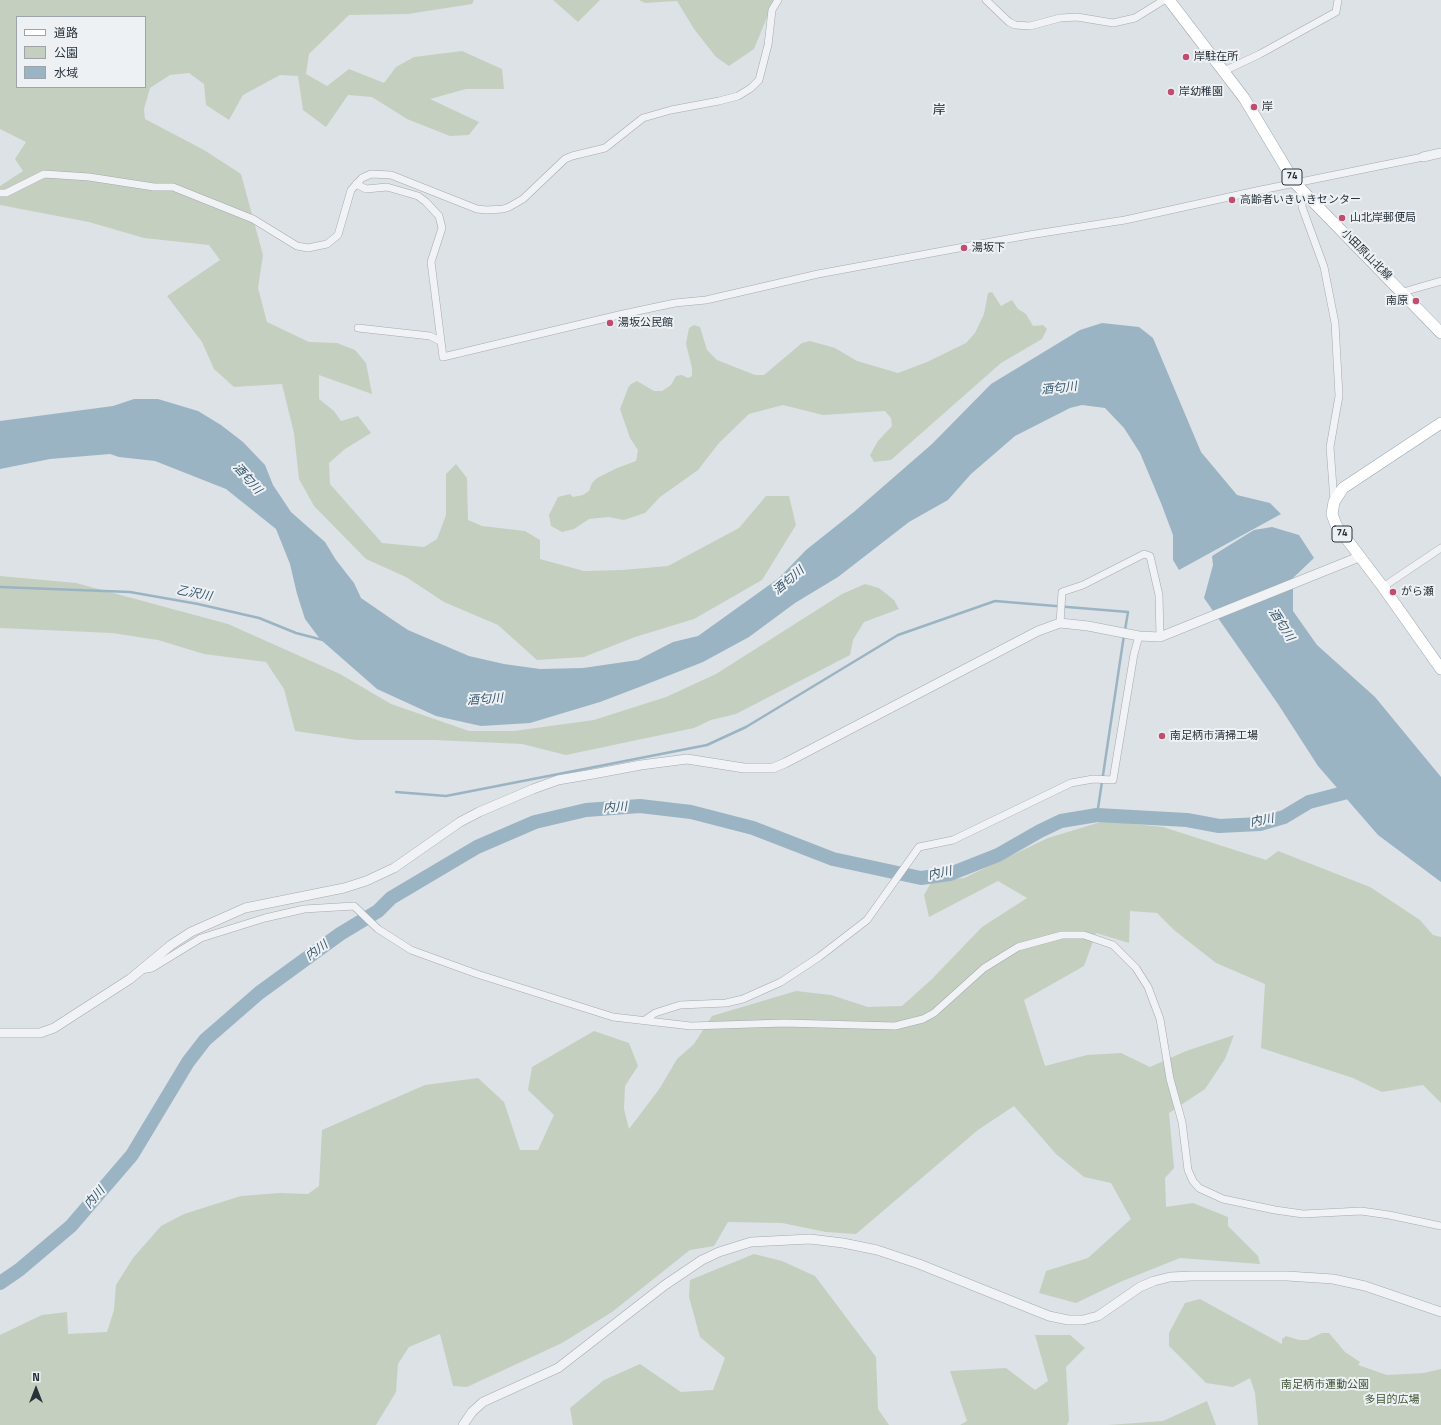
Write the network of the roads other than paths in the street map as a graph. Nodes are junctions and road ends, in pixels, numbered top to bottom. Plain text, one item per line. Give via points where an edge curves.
1 (778, 0) edge
2 (986, 0) edge
3 (1164, 0) edge
4 (1168, 0) edge
5 (1338, 0) edge
6 (1224, 71) junction
7 (1441, 153) edge
8 (1423, 157) joint
9 (1295, 183) junction
10 (356, 184) junction
11 (0, 192) edge
12 (1303, 192) junction
13 (1441, 281) edge
14 (1403, 292) junction
15 (358, 328) dead end
16 (1441, 333) edge
17 (440, 341) junction
18 (1441, 423) edge
19 (1334, 502) junction
20 (1441, 548) edge
21 (1359, 557) junction
22 (1383, 587) junction
23 (1060, 620) junction
24 (1160, 635) junction
25 (1138, 636) junction
26 (1441, 669) edge
27 (141, 970) junction
28 (645, 1020) junction
29 (0, 1033) edge
30 (1441, 1226) edge
31 (1441, 1312) edge
32 (463, 1425) edge

1 - 10 street via 772,10 768,46 759,80 751,88 738,96 719,102 671,110 643,118 604,148 565,159 523,199 509,208 477,209 384,173 371,174
2 - 3 street via 1009,22 1030,26 1076,17 1113,24 1135,18
4 - 6 main road, 小田原山北線 / 74
5 - 6 street via 1336,12
6 - 9 main road, 小田原山北線 / 74 via 1261,124
7 - 8 street
8 - 9 street
9 - 12 main road, 小田原山北線 / 74
9 - 17 street via 1125,220 818,274 706,300 675,303 443,357
10 - 11 street via 347,200 338,235 327,244 308,248 297,246 253,219 172,187 44,174 6,193
10 - 17 street via 366,189 387,187 418,196 439,216 442,228 431,262
12 - 14 main road, 小田原山北線 / 74
12 - 19 street via 1302,207 1324,267 1335,323 1339,396 1330,447
13 - 14 street
14 - 16 main road, 小田原山北線 / 74
15 - 17 street via 430,336
18 - 19 main road via 1343,488
19 - 21 main road, 74 via 1332,514 1336,526
20 - 22 street
21 - 22 main road, 74
21 - 24 street via 1174,632
22 - 26 main road, 74
23 - 24 street via 1062,592 1083,585 1144,554 1150,556 1159,595
23 - 25 street
23 - 27 street via 773,768 758,769 688,759 558,780 478,812 394,868 366,881 344,888 245,908 217,919 171,945
24 - 25 street
25 - 28 street via 1113,780 1093,779 1071,783 953,840 919,848 867,920 781,982 743,999 726,1003 680,1005 655,1013
27 - 28 street via 152,968 201,938 265,918 304,909 354,906 378,929 411,950 477,974 613,1017
27 - 29 street via 54,1028 40,1033
28 - 30 street via 691,1026 848,1023 895,1026 923,1019 934,1013 984,968 1018,947 1062,935 1084,935 1113,945 1136,968 1148,987 1160,1019 1170,1079 1182,1122 1188,1170 1200,1188 1222,1199 1275,1210 1303,1214 1361,1211
31 - 32 street via 1365,1286 1333,1279 1287,1276 1192,1276 1154,1281 1140,1287 1098,1316 1068,1320 1049,1316 877,1250 810,1239 751,1242 702,1260 665,1285 558,1368 483,1402

